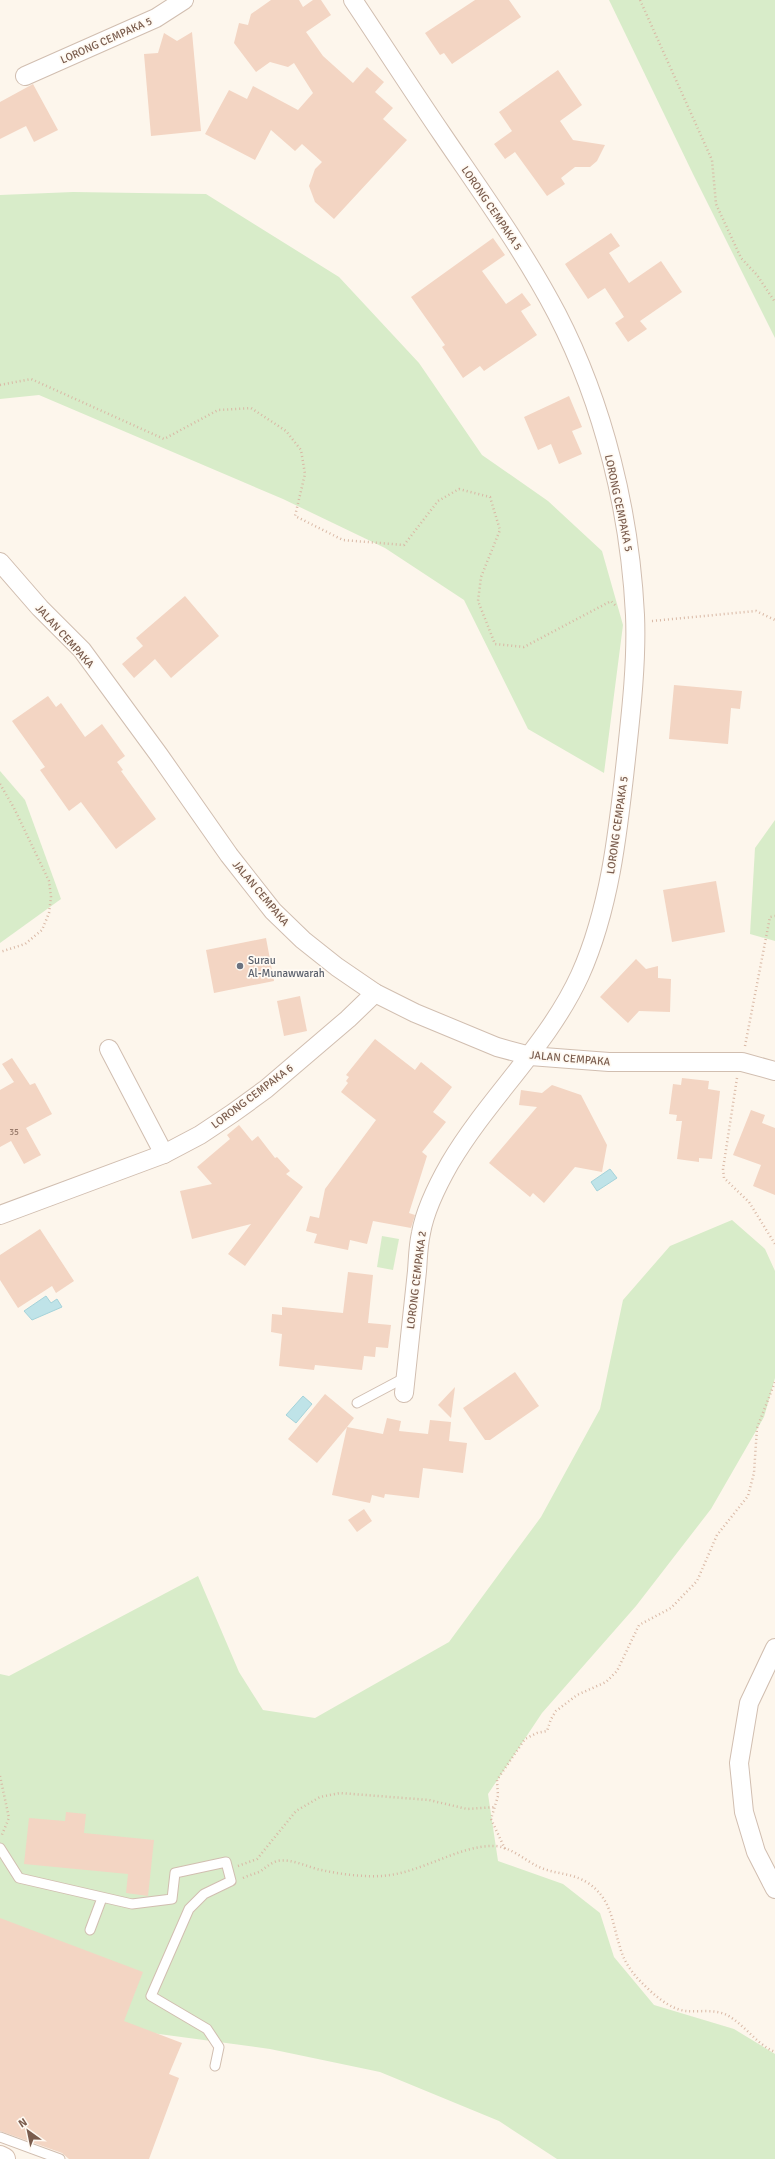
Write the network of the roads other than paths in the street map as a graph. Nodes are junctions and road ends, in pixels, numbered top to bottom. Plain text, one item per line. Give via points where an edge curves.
1 (184, 0) edge
2 (353, 0) edge
3 (25, 76) dead end
4 (0, 562) edge
5 (375, 992) junction
6 (109, 1049) dead end
7 (530, 1056) junction
8 (775, 1071) edge
9 (164, 1154) junction
10 (0, 1215) edge
11 (405, 1385) joint
12 (357, 1403) dead end
13 (775, 1648) edge
14 (0, 1848) edge
15 (775, 1889) edge
16 (102, 1898) junction
17 (90, 1930) dead end
18 (215, 2066) dead end
19 (0, 2137) edge
20 (0, 2157) edge
21 (4, 2159) edge
22 (60, 2159) edge

1 - 3 street, LORONG CEMPAKA 5 via 156,18
2 - 7 street, LORONG CEMPAKA 5 via 522,253 557,315 582,372 600,423 619,495 630,556 635,623 631,719 607,890 594,938 579,976 557,1017
4 - 5 street, JALAN CEMPAKA via 40,608 82,650 229,855 273,911 303,940
5 - 7 street, JALAN CEMPAKA via 415,1013 497,1047
5 - 9 street, LORONG CEMPAKA 6 via 348,1019 261,1093 200,1135
6 - 9 street
7 - 8 street, JALAN CEMPAKA via 609,1062 742,1062
7 - 11 street, LORONG CEMPAKA 2 via 470,1132 434,1195 421,1232
9 - 10 street, LORONG CEMPAKA 6
11 - 12 lane
13 - 15 street via 749,1704 739,1763 744,1812 756,1852
14 - 16 lane via 19,1878
16 - 17 lane
16 - 18 lane via 132,1904 172,1899 175,1873 226,1862 231,1881 204,1894 189,1909 151,1996 207,2029 219,2047
19 - 22 lane
20 - 21 street

